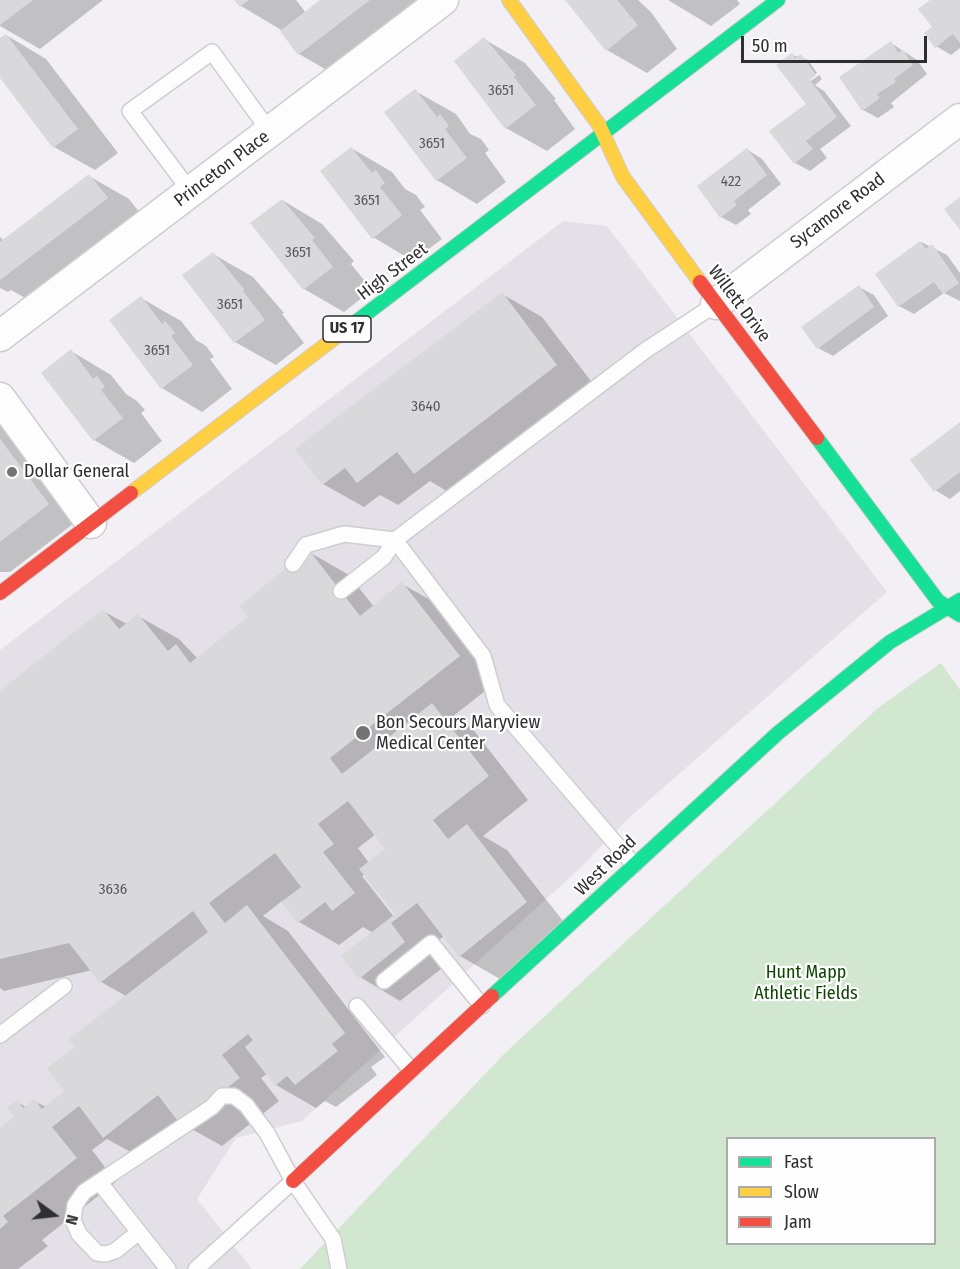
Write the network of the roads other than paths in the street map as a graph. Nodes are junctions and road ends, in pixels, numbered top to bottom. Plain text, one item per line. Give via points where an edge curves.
1 (443, 0) edge
2 (508, 0) edge
3 (778, 0) edge
4 (960, 119) edge
5 (270, 132) junction
6 (604, 135) junction
7 (191, 192) junction
8 (716, 304) junction
9 (0, 336) edge
10 (0, 398) edge
11 (91, 524) junction
12 (395, 540) junction
13 (293, 564) dead end
14 (341, 591) dead end
15 (0, 592) edge
16 (960, 600) edge
17 (947, 607) junction
18 (960, 615) edge
19 (634, 865) junction
20 (384, 981) dead end
21 (64, 986) dead end
22 (357, 1006) dead end
23 (482, 1006) junction
24 (0, 1035) edge
25 (411, 1070) junction
26 (293, 1181) junction
27 (100, 1183) junction
28 (139, 1232) junction
29 (168, 1269) edge
30 (196, 1269) edge
31 (339, 1269) edge

1 - 5 street, Princeton Place
2 - 6 street, Willett Drive
3 - 6 street, High Street / US 17
4 - 8 street, Sycamore Road
5 - 7 street, Princeton Place
5 - 7 lane via 212,52 130,111
6 - 8 street, Willett Drive via 623,177
6 - 11 street, High Street / US 17
7 - 9 street, Princeton Place
8 - 12 lane via 646,350
8 - 17 street, Willett Drive via 938,601
10 - 11 street
11 - 15 street, High Street / US 17
12 - 13 lane via 344,534 306,545
12 - 14 lane via 384,557
12 - 19 lane via 483,656 497,705
16 - 17 street, West Road
17 - 18 street, Willett Drive
17 - 19 street, West Road via 890,642 784,728
19 - 23 street, West Road
20 - 23 lane via 431,944
21 - 24 lane
22 - 25 lane
23 - 25 street, West Road
25 - 26 street, West Road
26 - 27 lane via 267,1133 246,1105 234,1096 222,1096 212,1107
26 - 30 lane
26 - 31 lane via 333,1239
27 - 28 lane
27 - 28 lane via 84,1192 75,1205 73,1220 84,1241 97,1253 106,1254
28 - 29 lane

